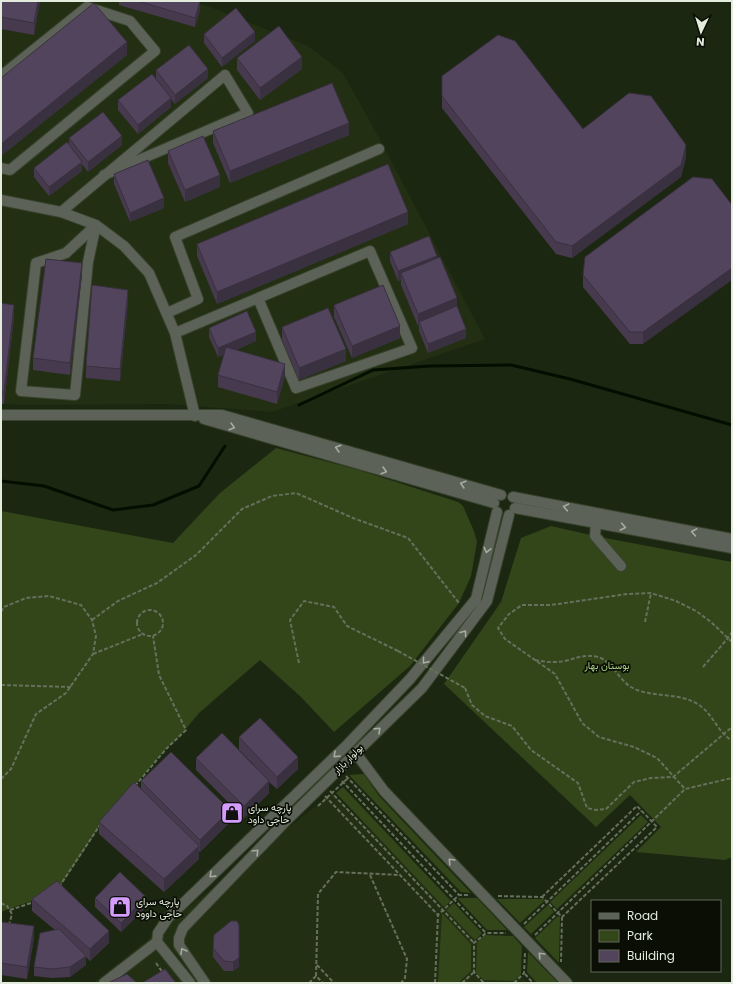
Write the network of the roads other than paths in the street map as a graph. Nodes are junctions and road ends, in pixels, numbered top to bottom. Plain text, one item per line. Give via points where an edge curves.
1 (1, 76) edge
2 (379, 149) dead end
3 (1, 168) edge
4 (104, 175) junction
5 (1, 200) edge
6 (61, 212) junction
7 (96, 225) junction
8 (258, 298) junction
9 (167, 314) junction
10 (175, 333) junction
11 (1, 415) edge
12 (195, 416) junction
13 (501, 495) junction
14 (513, 497) junction
15 (496, 508) junction
16 (512, 512) junction
17 (596, 522) junction
18 (732, 539) edge
19 (732, 548) edge
20 (621, 566) dead end
21 (355, 752) junction
22 (157, 942) junction
23 (104, 983) edge
24 (190, 983) edge
25 (205, 983) edge
26 (568, 983) edge

1 - 3 street via 87,7 130,20 155,50 10,170
2 - 9 street via 175,237 198,299
4 - 4 street via 225,75 248,113
4 - 6 street
5 - 6 street
6 - 7 street
7 - 7 street via 66,253 36,263 21,391 75,395 88,262
7 - 9 street via 124,246 149,273
8 - 8 street via 370,251 412,348 296,388
8 - 10 street
9 - 10 street
10 - 12 street
11 - 12 street
13 -> 12 street via 222,415
12 -> 15 street
13 - 14 street
13 - 15 street via 495,500
14 - 16 street via 515,500
18 -> 14 street
15 - 16 street via 502,516
15 -> 22 street via 476,598 410,679 348,744 168,918 158,933
16 - 17 street
21 -> 16 street, بولوار بازار via 422,688 487,602
17 -> 19 street
17 - 20 street via 595,536
25 -> 21 street, بولوار بازار via 179,945 183,928
26 -> 21 street via 384,791
22 - 23 street
22 - 24 street

